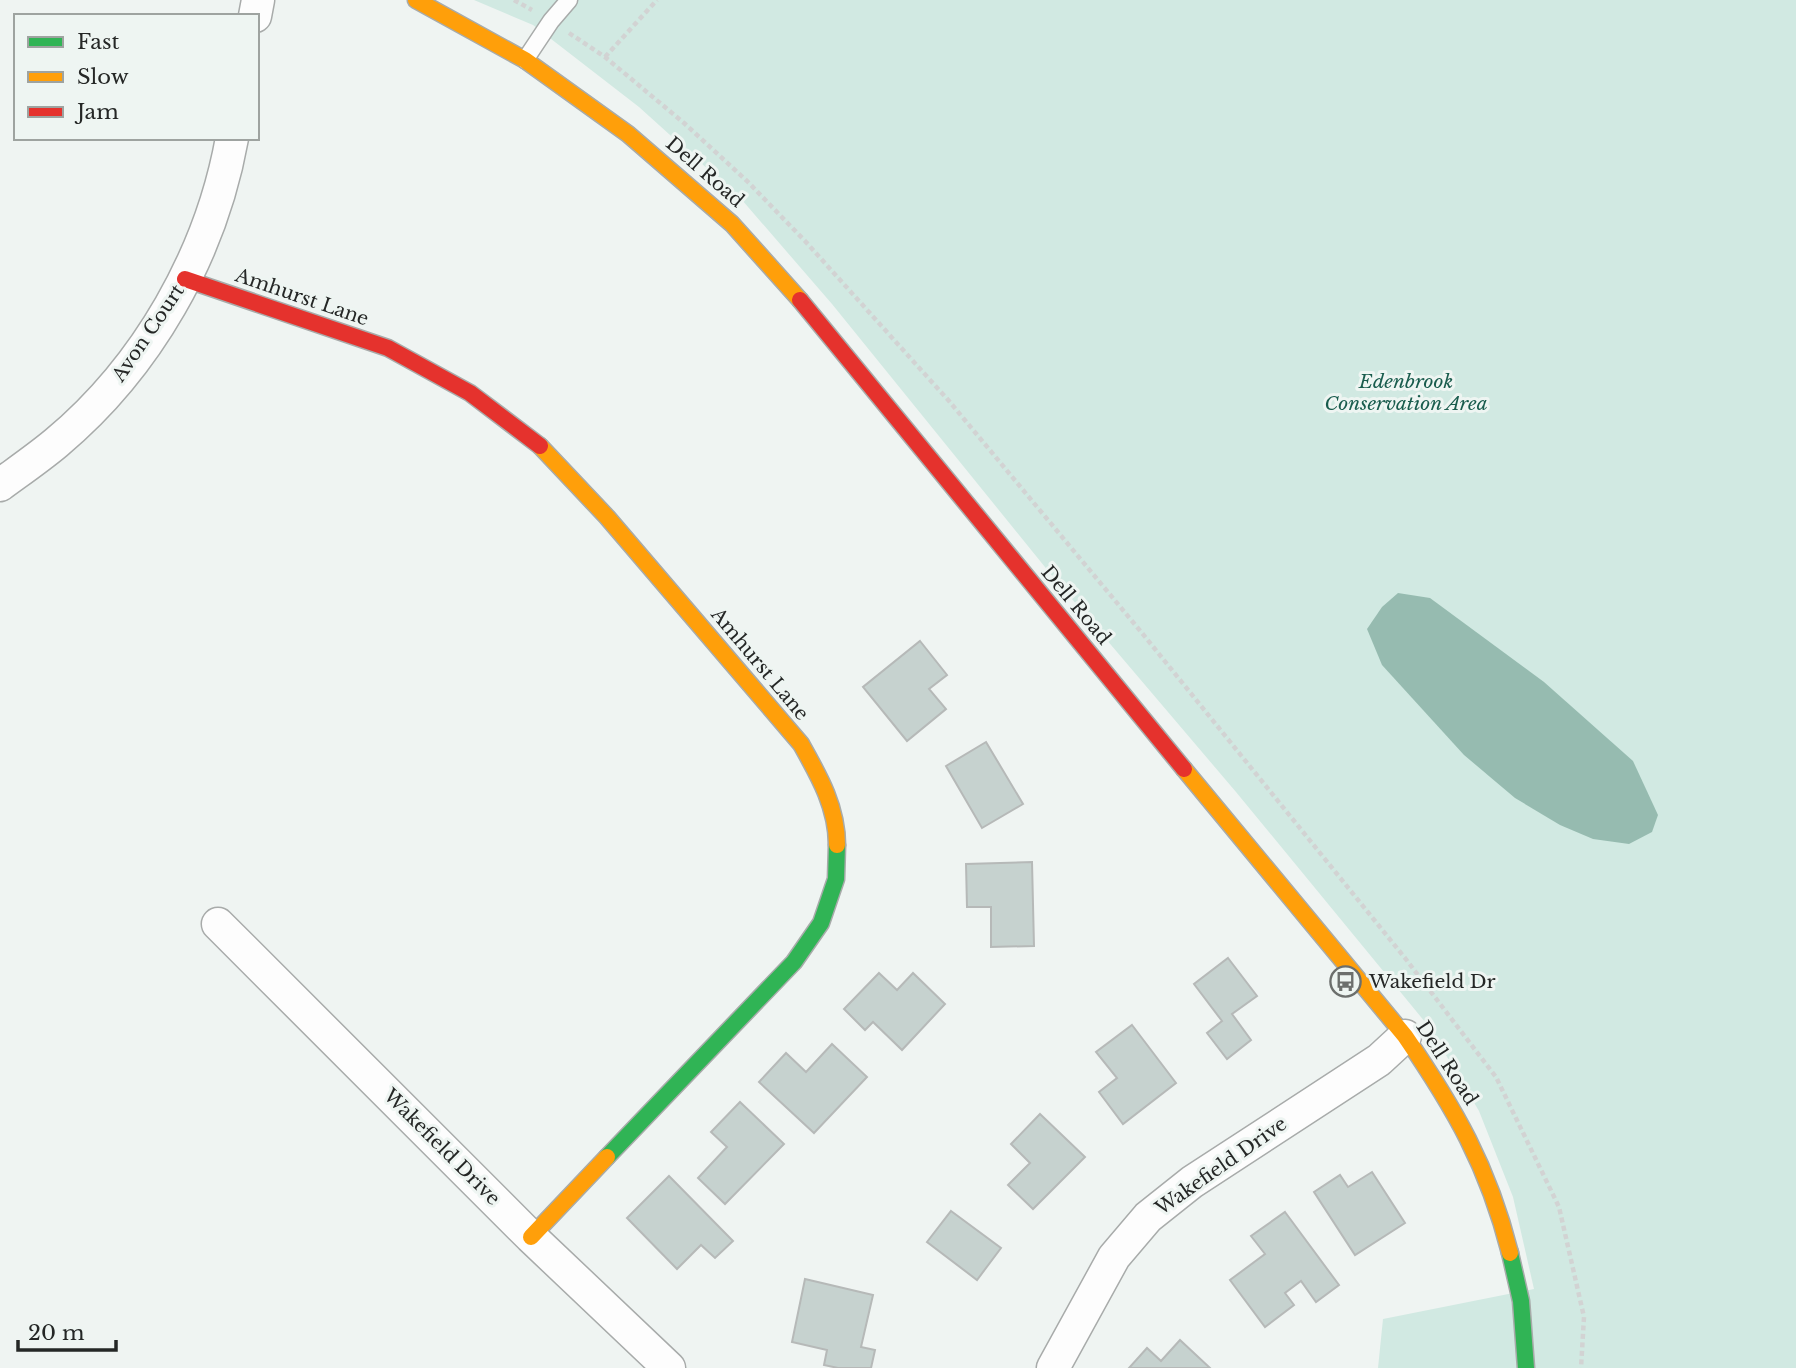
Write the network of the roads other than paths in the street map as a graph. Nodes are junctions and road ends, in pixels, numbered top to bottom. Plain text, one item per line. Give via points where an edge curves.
1 (416, 0) edge
2 (569, 0) edge
3 (525, 60) junction
4 (231, 140) edge
5 (185, 279) junction
6 (0, 485) edge
7 (218, 923) dead end
8 (1405, 1036) junction
9 (531, 1237) junction
10 (668, 1368) edge
11 (1053, 1368) edge
12 (1526, 1368) edge

1 - 3 street, Dell Road
2 - 3 lane
3 - 8 street, Dell Road via 628,134 733,223
4 - 5 street, Avon Court via 207,230
5 - 6 street, Avon Court via 119,380 57,442
5 - 9 street, Amhurst Lane via 388,348 470,393 543,449 801,744 825,785 837,831 836,879 821,923 794,962
7 - 9 street, Wakefield Drive
8 - 11 street, Wakefield Drive via 1379,1060 1192,1182 1148,1217 1114,1257
8 - 12 street, Dell Road via 1450,1104 1497,1208 1515,1268
9 - 10 street, Wakefield Drive

